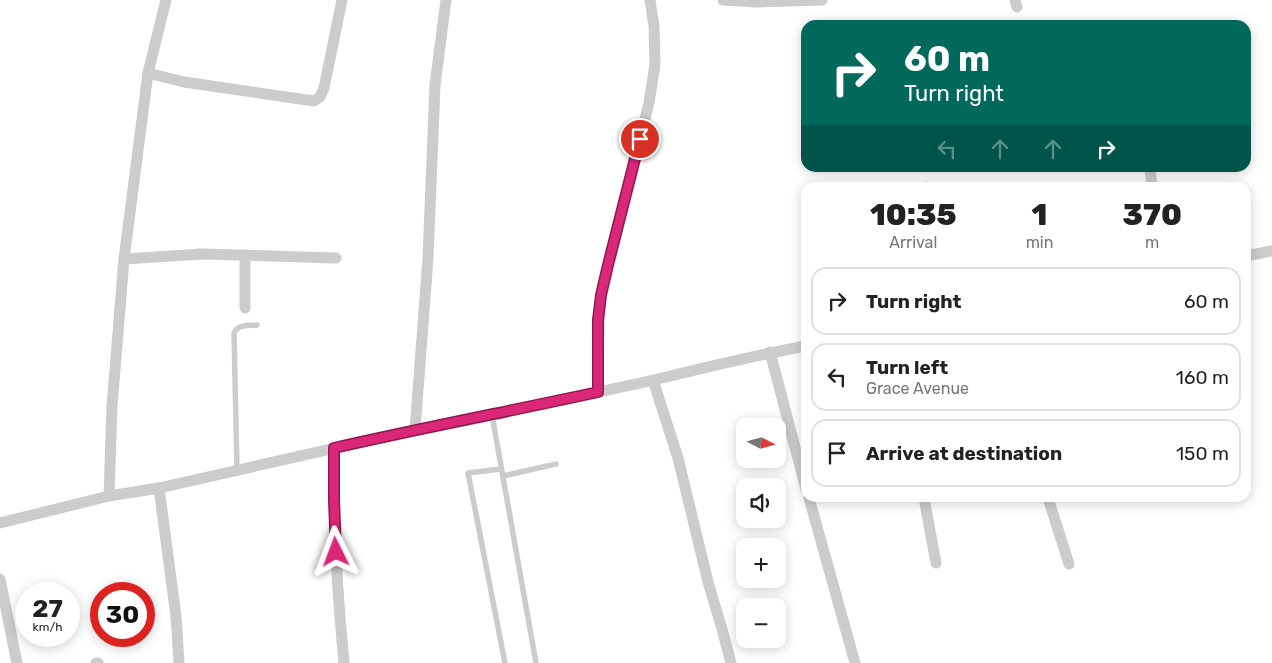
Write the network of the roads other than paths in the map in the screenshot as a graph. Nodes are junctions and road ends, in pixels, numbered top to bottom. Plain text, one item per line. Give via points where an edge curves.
1 (166, 0) edge
2 (342, 0) edge
3 (446, 0) edge
4 (650, 0) edge
5 (723, 0) edge
6 (822, 0) edge
7 (148, 73) junction
8 (1272, 251) edge
9 (245, 255) junction
10 (1251, 255) edge
11 (336, 258) dead end
12 (124, 259) junction
13 (245, 308) dead end
14 (257, 324) dead end
15 (801, 347) edge
16 (770, 352) junction
17 (653, 380) junction
18 (598, 392) junction
19 (492, 415) junction
20 (415, 430) junction
21 (334, 448) junction
22 (556, 464) dead end
23 (501, 469) junction
24 (237, 470) junction
25 (801, 470) edge
26 (503, 476) junction
27 (159, 488) junction
28 (109, 496) junction
29 (809, 502) edge
30 (925, 502) edge
31 (1049, 502) edge
32 (0, 522) edge
33 (936, 564) dead end
34 (1068, 564) dead end
35 (0, 578) edge
36 (17, 663) edge
37 (179, 663) edge
38 (344, 663) edge
39 (505, 663) edge
40 (536, 663) edge
41 (731, 663) edge
42 (855, 663) edge

1 - 7 street
2 - 7 street via 324,88 314,101 184,82
3 - 20 street via 435,85 428,258
4 - 18 street via 655,64 649,104 601,295
5 - 6 street
7 - 12 street
8 - 10 street
9 - 11 street
9 - 12 street
9 - 13 street
12 - 28 street via 112,406
14 - 24 lane via 239,327 234,334
15 - 16 street
16 - 17 street
16 - 25 street
17 - 18 street
17 - 41 street via 678,458
18 - 19 street
19 - 20 street
19 - 23 lane
20 - 21 street
21 - 24 street
21 - 38 street
22 - 26 lane
23 - 26 lane
23 - 39 lane via 468,473
24 - 27 street
26 - 40 lane
27 - 28 street
27 - 37 street
28 - 32 street
29 - 42 street
30 - 33 street
31 - 34 street
35 - 36 street

